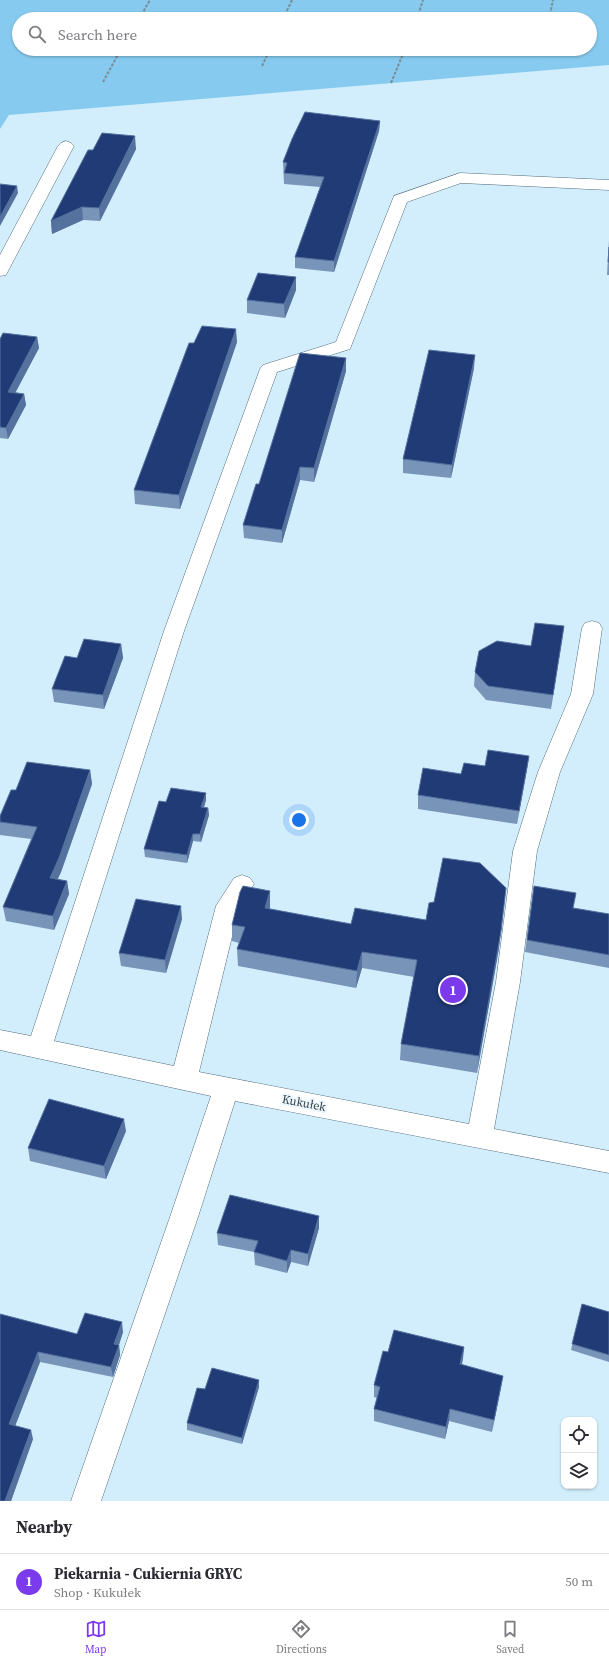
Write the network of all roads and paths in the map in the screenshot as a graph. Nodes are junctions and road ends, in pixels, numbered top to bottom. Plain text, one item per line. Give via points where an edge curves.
1 (150, 0) edge
2 (292, 0) edge
3 (423, 0) edge
4 (553, 0) edge
5 (143, 12) edge
6 (286, 12) edge
7 (419, 12) edge
8 (550, 12) edge
9 (117, 56) edge
10 (267, 56) edge
11 (402, 56) edge
12 (262, 66) dead end
13 (102, 82) dead end
14 (391, 83) dead end
15 (66, 146) dead end
16 (609, 184) edge
17 (0, 271) edge
18 (592, 628) dead end
19 (242, 884) dead end
20 (0, 1040) edge
21 (39, 1049) junction
22 (184, 1079) junction
23 (226, 1089) junction
24 (480, 1136) junction
25 (609, 1162) edge
26 (86, 1501) edge

1 - 5 path
2 - 6 path
3 - 7 path
4 - 8 path
9 - 13 path
10 - 12 path
11 - 14 path
15 - 17 street
16 - 21 street via 460,178 400,199 344,345 269,369 174,631
18 - 24 street via 582,694 549,772 525,851 508,982
19 - 22 street via 228,906
20 - 21 street, Kukułek
21 - 22 street, Kukułek
22 - 23 street, Kukułek
23 - 24 street, Kukułek
23 - 26 street
24 - 25 street, Kukułek

